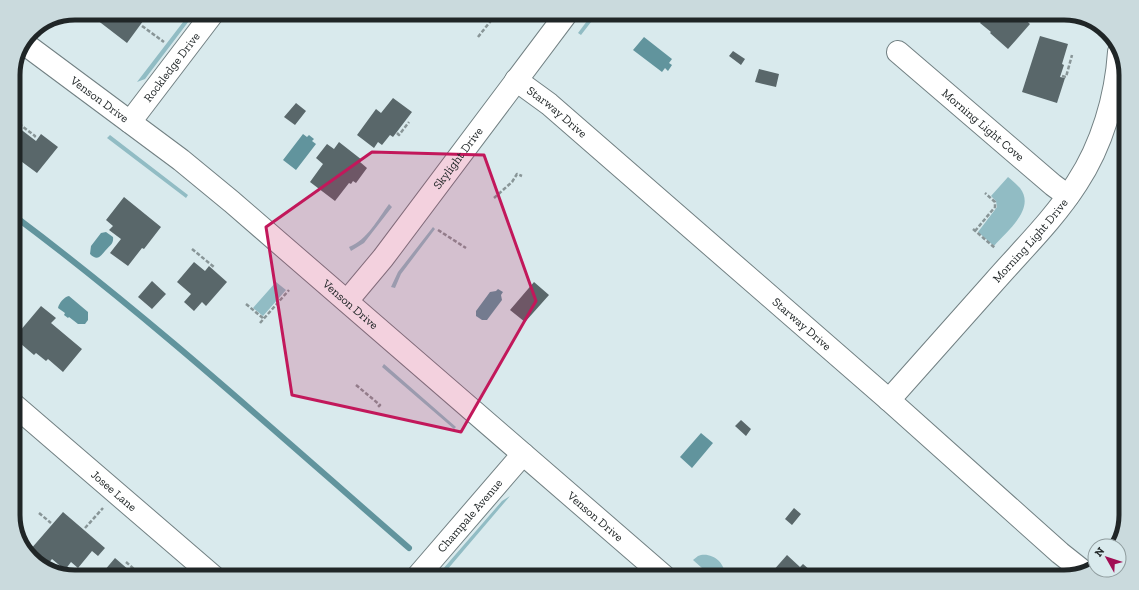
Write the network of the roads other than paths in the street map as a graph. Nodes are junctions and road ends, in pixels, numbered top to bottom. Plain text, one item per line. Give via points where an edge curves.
1 (208, 20) edge
2 (562, 20) edge
3 (28, 47) edge
4 (898, 52) dead end
5 (1118, 63) edge
6 (516, 80) junction
7 (130, 122) junction
8 (1068, 196) junction
9 (347, 301) junction
10 (889, 400) junction
11 (20, 410) edge
12 (523, 454) junction
13 (1079, 568) edge
14 (206, 570) edge
15 (423, 570) edge
16 (656, 570) edge

1 - 7 street, Rockledge Drive
2 - 6 street, Skylight Drive
3 - 7 street, Venson Drive
4 - 8 street, Morning Light Cove
5 - 8 street, Morning Light Drive via 1115,88 1103,127 1086,168
6 - 9 street, Skylight Drive via 383,258
6 - 10 street, Starway Drive via 549,104
7 - 9 street, Venson Drive via 232,202
8 - 10 street, Morning Light Drive
9 - 12 street, Venson Drive
10 - 13 street, Starway Drive
11 - 14 street, Josee Lane
12 - 15 street, Champale Avenue
12 - 16 street, Venson Drive

